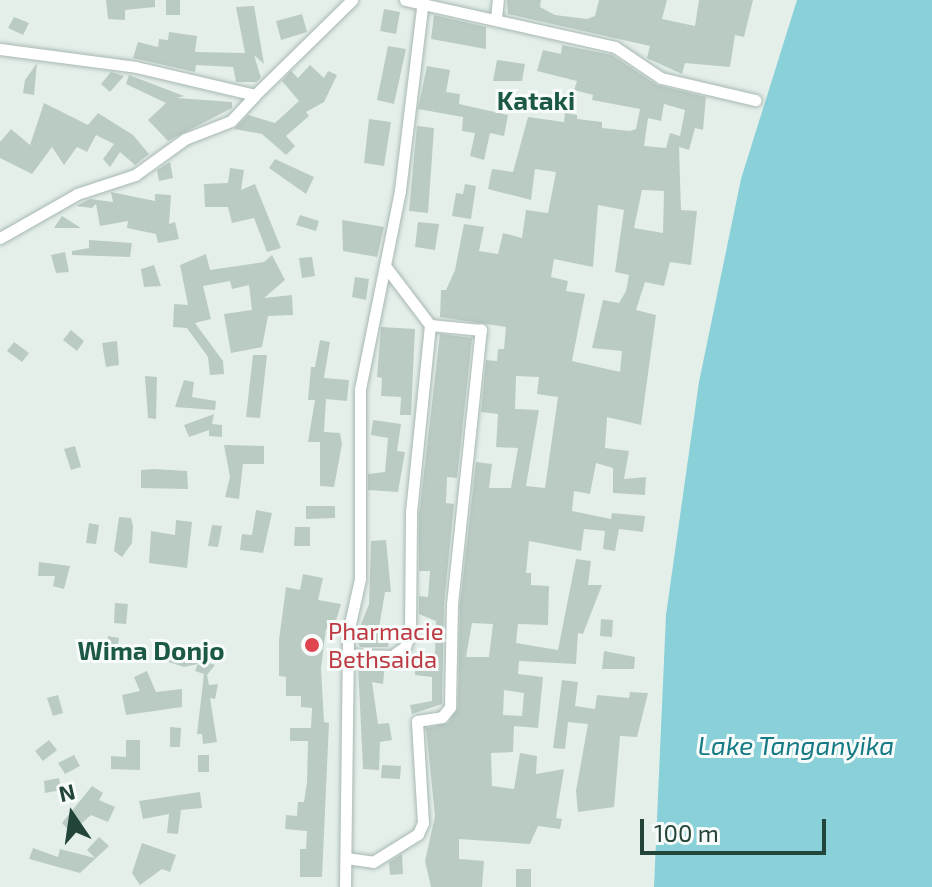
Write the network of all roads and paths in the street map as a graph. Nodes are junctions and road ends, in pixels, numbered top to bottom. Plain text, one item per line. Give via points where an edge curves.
1 (352, 0) edge
2 (405, 0) edge
3 (498, 0) edge
4 (423, 1) edge
5 (496, 18) junction
6 (0, 49) edge
7 (255, 95) junction
8 (755, 100) dead end
9 (0, 238) edge
10 (386, 267) junction
11 (430, 325) junction
12 (347, 655) junction
13 (346, 858) junction
14 (345, 887) edge

1 - 7 street
2 - 4 street
3 - 5 street
4 - 5 street
4 - 10 street
5 - 8 street via 615,47 661,78
6 - 7 street via 136,67
7 - 9 street via 231,121 185,139 135,175 77,194
10 - 11 street
10 - 12 street via 360,389 360,579
11 - 12 street via 411,512 410,632 405,647 392,656
11 - 13 street via 481,330 452,604 450,707 442,717 417,721 423,823 418,834 373,862
12 - 13 street
13 - 14 street

